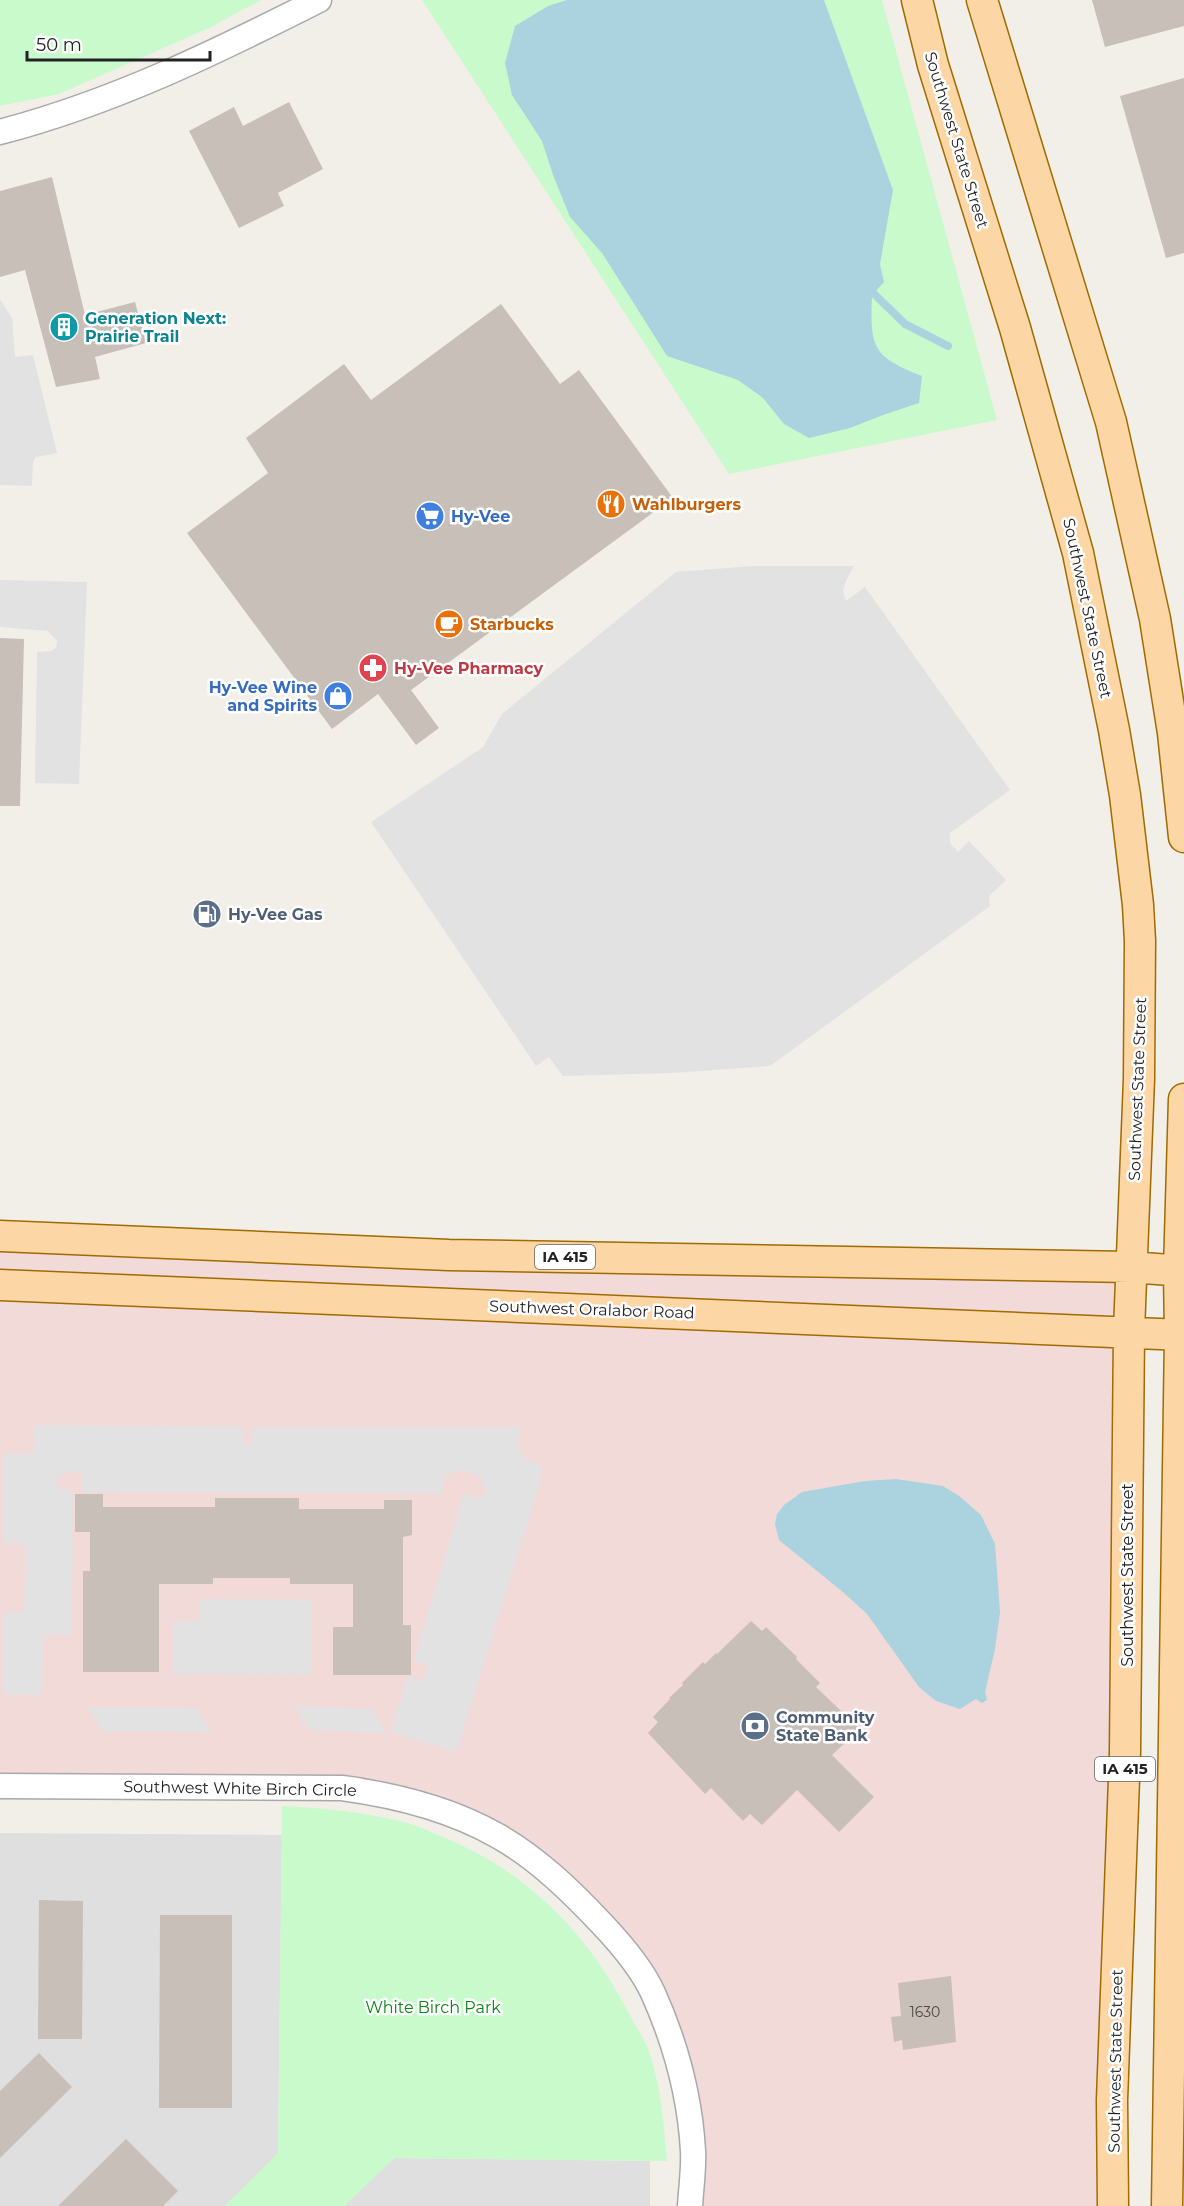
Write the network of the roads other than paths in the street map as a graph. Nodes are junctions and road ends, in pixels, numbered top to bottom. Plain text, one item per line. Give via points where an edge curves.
1 (319, 0) edge
2 (917, 0) edge
3 (982, 0) edge
4 (0, 132) edge
5 (1184, 837) edge
6 (1184, 1099) edge
7 (0, 1236) edge
8 (1130, 1267) junction
9 (1181, 1271) edge
10 (0, 1285) edge
11 (1129, 1331) junction
12 (1182, 1335) edge
13 (0, 1786) edge
14 (690, 2206) edge
15 (1113, 2206) edge
16 (1167, 2206) edge

1 - 4 street via 158,78
2 - 8 main road, Southwest State Street via 1078,553 1125,795 1140,941 1139,1079
3 - 5 main road via 1111,422 1155,619
6 - 9 main road
7 - 8 main road, IA 415 via 449,1255
8 - 9 main road, IA 415
8 - 11 main road, Southwest State Street
9 - 12 main road, IA 415
10 - 11 main road, Southwest Oralabor Road
11 - 12 main road, Southwest Oralabor Road
11 - 15 main road, Southwest State Street / IA 415 via 1125,1752 1112,2100
12 - 16 main road, IA 415
13 - 14 street, Southwest White Birch Circle via 342,1788 441,1811 499,1836 578,1897 626,1950 652,1991 686,2092 693,2153

